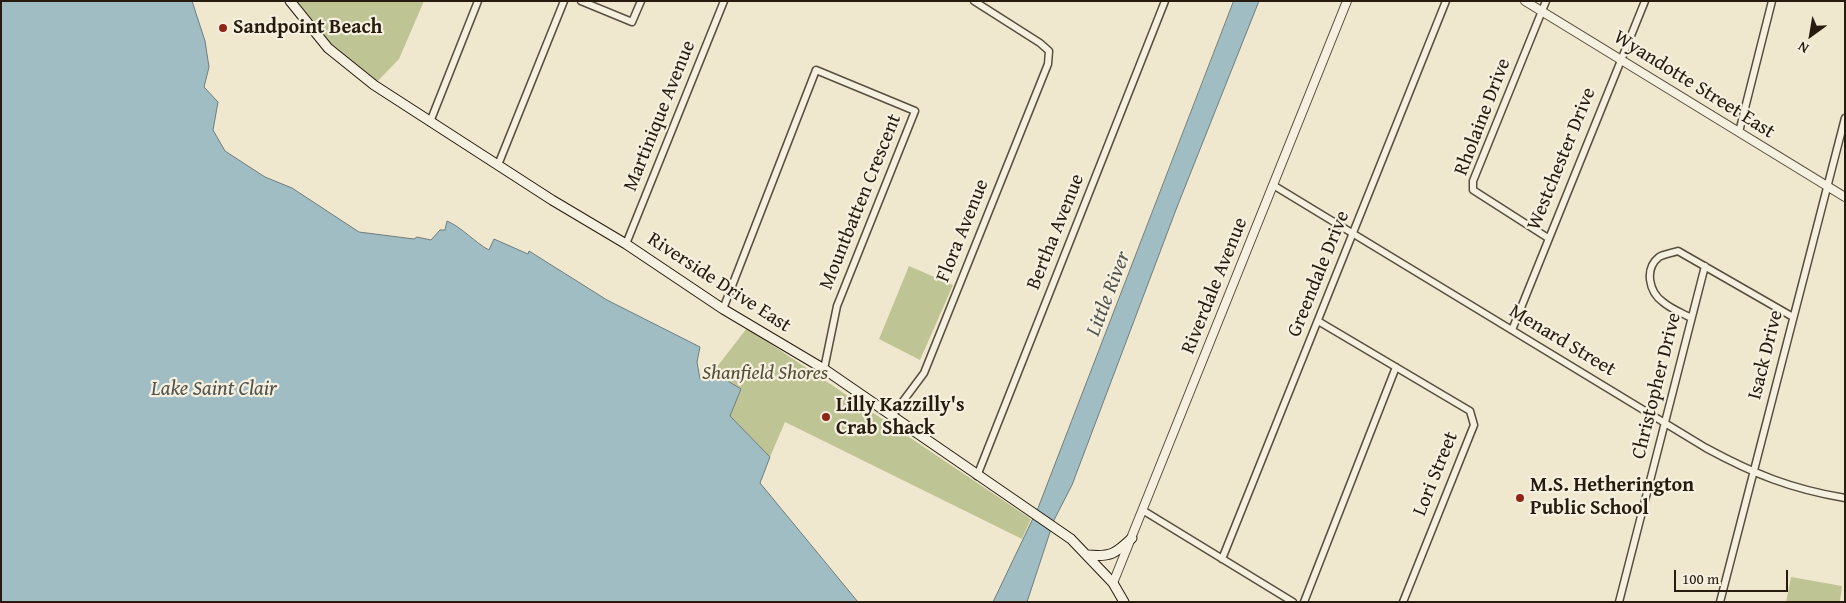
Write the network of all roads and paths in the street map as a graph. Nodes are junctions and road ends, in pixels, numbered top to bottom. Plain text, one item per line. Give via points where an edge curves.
1 (290, 1) edge
2 (478, 1) edge
3 (564, 1) edge
4 (581, 1) edge
5 (641, 1) edge
6 (724, 1) edge
7 (974, 1) edge
8 (1165, 1) edge
9 (1347, 1) edge
10 (1446, 1) edge
11 (1525, 1) edge
12 (1546, 1) edge
13 (1645, 1) edge
14 (1772, 1) edge
15 (1542, 11) junction
16 (1620, 58) junction
17 (1845, 118) edge
18 (430, 122) junction
19 (1739, 132) junction
20 (498, 165) junction
21 (1273, 185) junction
22 (1827, 186) junction
23 (1845, 196) edge
24 (1354, 234) junction
25 (1548, 238) junction
26 (626, 244) junction
27 (1705, 266) junction
28 (723, 309) junction
29 (1792, 317) junction
30 (1691, 318) junction
31 (1318, 321) junction
32 (1512, 330) junction
33 (1396, 367) junction
34 (824, 369) junction
35 (892, 416) junction
36 (1664, 422) junction
37 (1753, 473) junction
38 (977, 476) junction
39 (1845, 498) edge
40 (1144, 511) junction
41 (1132, 538) junction
42 (1088, 555) junction
43 (1222, 558) junction
44 (1113, 583) junction
45 (1124, 602) edge
46 (1293, 602) edge
47 (1304, 602) edge
48 (1403, 602) edge
49 (1619, 602) edge
50 (1720, 602) edge

1 - 18 main road, Riverside Drive East via 314,33 343,62
2 - 18 street
3 - 20 street
4 - 5 street via 632,22
6 - 26 street, Martinique Avenue
7 - 35 street, Flora Avenue via 1040,43 1049,51 1048,64 924,373
8 - 38 street, Bertha Avenue
9 - 21 street, Riverdale Avenue
10 - 24 street, Greendale Drive
11 - 15 street, Wyandotte Street East
12 - 15 street, Rholaine Drive
13 - 16 street, Westchester Drive
14 - 19 street
15 - 16 street, Wyandotte Street East
15 - 25 street, Rholaine Drive via 1473,181 1473,190
16 - 19 street, Wyandotte Street East
16 - 25 street, Westchester Drive
17 - 22 street, Isack Drive
18 - 20 main road, Riverside Drive East
19 - 22 street, Wyandotte Street East
20 - 26 main road, Riverside Drive East
21 - 24 street, Menard Street
21 - 40 street, Riverdale Avenue
22 - 23 street, Wyandotte Street East
22 - 29 street, Isack Drive
24 - 31 street, Greendale Drive
24 - 32 street, Menard Street
25 - 32 street, Westchester Drive
26 - 28 main road, Riverside Drive East
27 - 29 street
27 - 30 street, Christopher Drive
27 - 30 street via 1678,251 1661,256 1654,262 1650,274 1652,292
28 - 34 main road, Riverside Drive East
28 - 34 street, Mountbatten Crescent via 816,70 915,110 838,306
29 - 37 street, Isack Drive
30 - 36 street, Christopher Drive
31 - 33 street, Lori Street
31 - 43 street, Greendale Drive
32 - 36 street, Menard Street
33 - 47 street
33 - 48 street, Lori Street via 1470,411 1474,425
34 - 35 main road, Riverside Drive East
35 - 38 main road, Riverside Drive East
36 - 37 street, Menard Street
36 - 49 street, Christopher Drive
37 - 39 street, Menard Street via 1803,490
37 - 50 street, Isack Drive
38 - 42 main road, Riverside Drive East via 1070,539
40 - 41 street, Riverdale Avenue
40 - 43 street
41 - 42 main road via 1116,553
41 - 44 street, Riverdale Avenue
42 - 44 main road, Riverside Drive East
43 - 46 street
44 - 45 main road, Riverside Drive East

